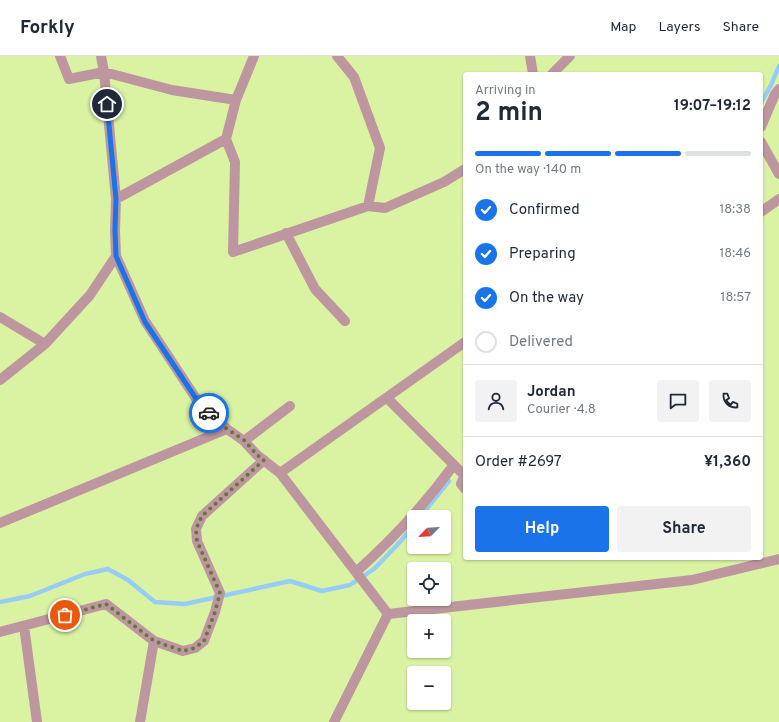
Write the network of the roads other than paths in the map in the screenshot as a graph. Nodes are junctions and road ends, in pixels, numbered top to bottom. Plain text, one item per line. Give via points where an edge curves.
1 (60, 56) edge
2 (101, 56) edge
3 (254, 56) edge
4 (337, 56) edge
5 (530, 56) edge
6 (570, 56) edge
7 (104, 72) junction
8 (533, 72) edge
9 (554, 72) edge
10 (779, 89) edge
11 (236, 100) junction
12 (763, 122) edge
13 (226, 139) junction
14 (763, 146) edge
15 (463, 170) edge
16 (779, 174) edge
17 (116, 199) junction
18 (779, 199) edge
19 (368, 206) junction
20 (763, 211) edge
21 (286, 233) junction
22 (116, 256) junction
23 (0, 317) edge
24 (345, 321) dead end
25 (463, 343) edge
26 (45, 344) junction
27 (0, 380) edge
28 (387, 398) junction
29 (290, 406) dead end
30 (227, 429) junction
31 (244, 440) junction
32 (264, 460) junction
33 (453, 466) junction
34 (280, 473) junction
35 (463, 474) edge
36 (0, 523) edge
37 (779, 560) edge
38 (356, 572) junction
39 (388, 614) junction
40 (24, 626) junction
41 (0, 632) edge
42 (154, 641) junction
43 (37, 722) edge
44 (140, 722) edge
45 (334, 722) edge

1 - 7 street via 69,79
2 - 7 street
3 - 11 street
4 - 19 street via 354,77 380,148
5 - 8 street
6 - 9 street
7 - 11 street via 172,90
7 - 17 street
10 - 12 street
11 - 13 street
13 - 17 street
13 - 21 street via 235,162 233,252
14 - 16 street
15 - 19 street via 444,182 385,208
17 - 22 street
18 - 20 street
19 - 21 street
21 - 24 street via 315,289
22 - 26 street via 90,295
22 - 30 street via 145,322 201,406
23 - 26 street
25 - 28 street
26 - 27 street
28 - 33 street
28 - 34 street
29 - 31 street
30 - 31 street
30 - 36 street
31 - 32 street
32 - 34 street
32 - 42 street via 202,516 196,529 197,541 220,593 204,641 195,648 183,651
33 - 35 street
33 - 38 street via 381,550
34 - 38 street
37 - 39 street via 692,580
38 - 39 street
39 - 45 street
40 - 41 street
40 - 42 street via 106,604
40 - 43 street
42 - 44 street

